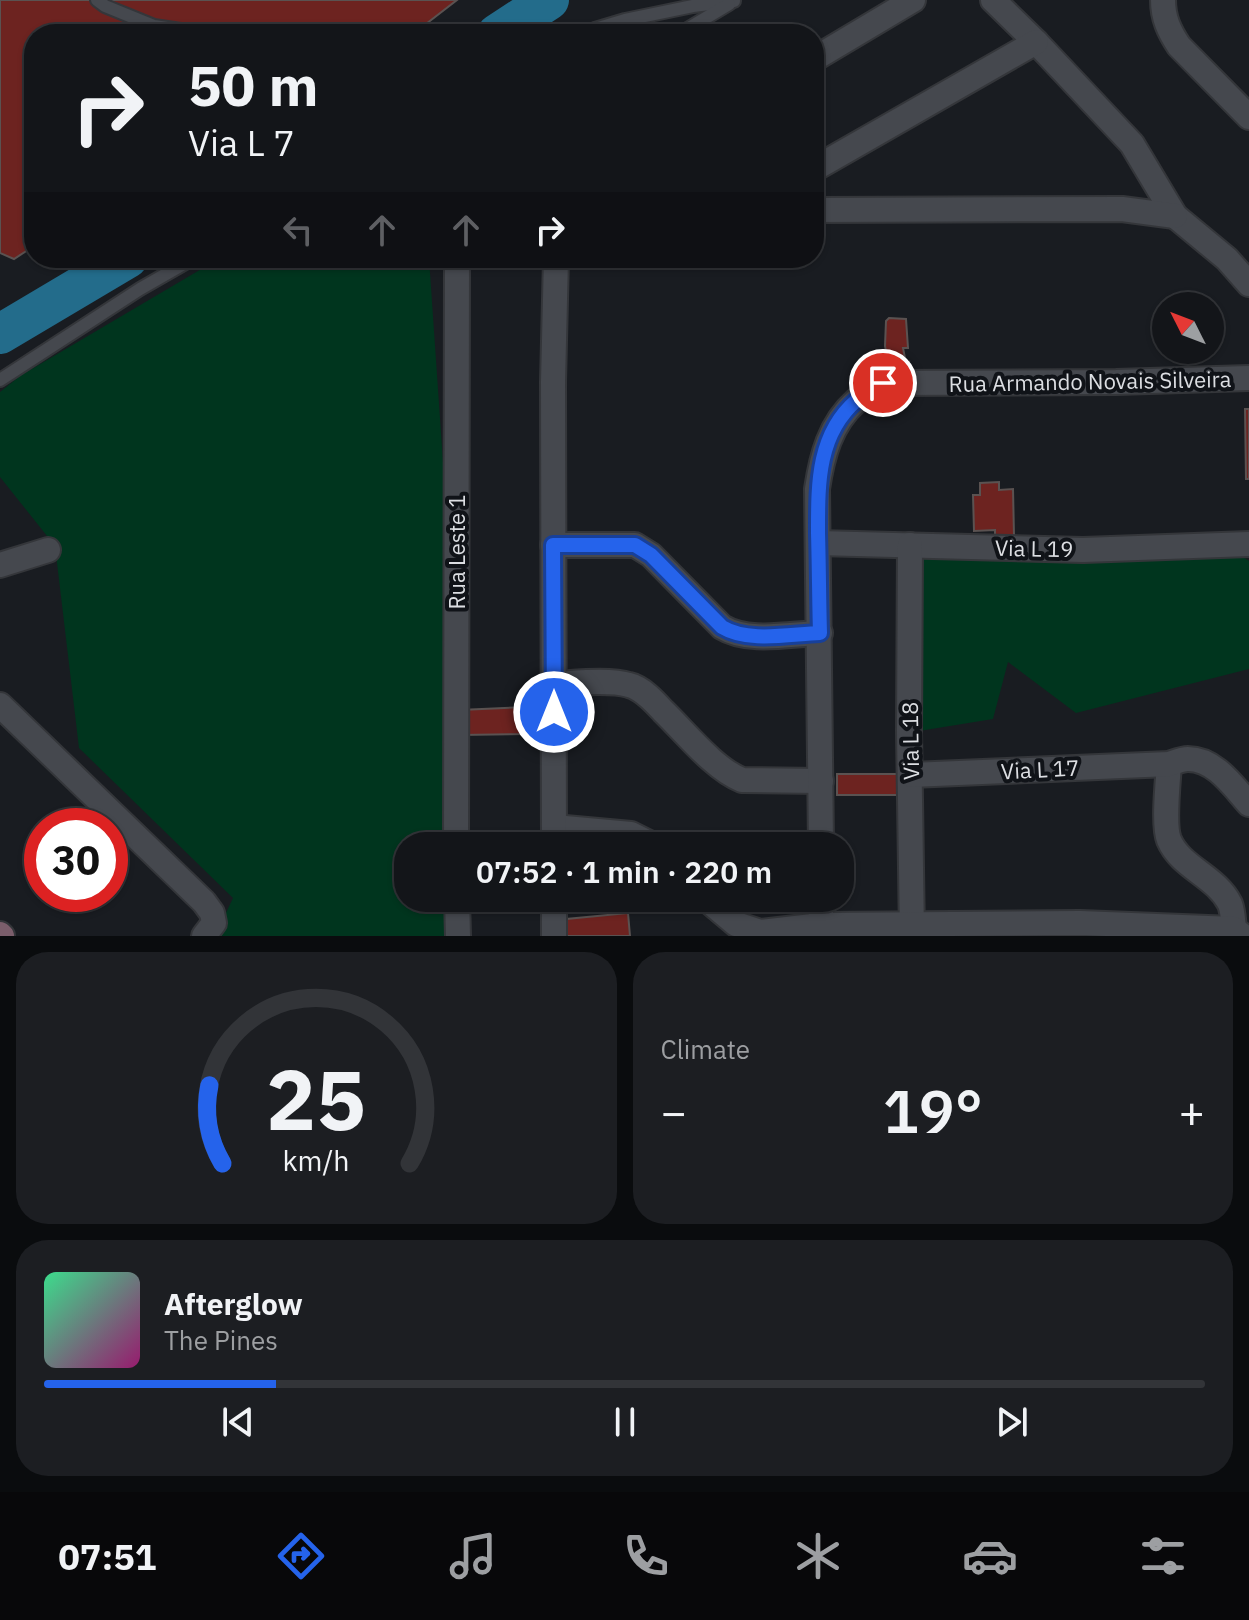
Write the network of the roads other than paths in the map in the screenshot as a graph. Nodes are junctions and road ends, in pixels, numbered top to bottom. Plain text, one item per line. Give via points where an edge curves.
1 (97, 0) edge
2 (913, 0) edge
3 (993, 0) edge
4 (1163, 0) edge
5 (735, 1) edge
6 (149, 24) edge
7 (612, 24) edge
8 (696, 24) edge
9 (1036, 42) junction
10 (824, 53) edge
11 (1249, 117) edge
12 (824, 163) edge
13 (824, 210) edge
14 (1175, 216) junction
15 (177, 268) edge
16 (457, 268) edge
17 (556, 268) edge
18 (1249, 284) edge
19 (1249, 378) edge
20 (0, 380) edge
21 (818, 543) junction
22 (1249, 544) edge
23 (553, 545) junction
24 (910, 545) junction
25 (48, 550) dead end
26 (0, 565) edge
27 (820, 633) junction
28 (554, 684) junction
29 (0, 705) edge
30 (1169, 764) junction
31 (911, 775) junction
32 (821, 781) junction
33 (1249, 804) edge
34 (456, 832) edge
35 (554, 832) edge
36 (821, 832) edge
37 (457, 912) edge
38 (554, 912) edge
39 (722, 912) edge
40 (821, 930) edge
41 (1081, 930) edge
42 (912, 931) edge
43 (1239, 932) edge
44 (204, 936) edge
45 (458, 936) edge
46 (554, 936) edge

1 - 6 lane
2 - 10 street
3 - 9 street
4 - 11 street via 1165,21 1179,46
5 - 7 lane
5 - 8 lane
9 - 12 street
9 - 14 street via 1132,144
13 - 14 street via 1122,209
14 - 18 street
15 - 20 lane
16 - 34 street, Rua Leste 1
17 - 23 street
19 - 21 street, Rua Armando Novais Silveira via 883,383 857,399 828,442 817,489
21 - 24 street, Via L 19
21 - 27 street
22 - 24 street, Via L 19 via 1083,550
23 - 27 street via 635,545 732,633
23 - 28 street
24 - 31 street, Via L 18
25 - 26 street
27 - 32 street
28 - 32 street via 631,685 720,767 742,780
28 - 35 street
29 - 44 street via 204,902 214,923
30 - 31 street, Via L 17
30 - 33 street, Via L 17 via 1187,759 1210,766
30 - 43 street via 1168,837 1223,894
31 - 42 street, Via L 18
32 - 36 street
37 - 45 street
38 - 46 street
39 - 40 street via 736,924 760,932
40 - 42 street
41 - 42 street
41 - 43 street

